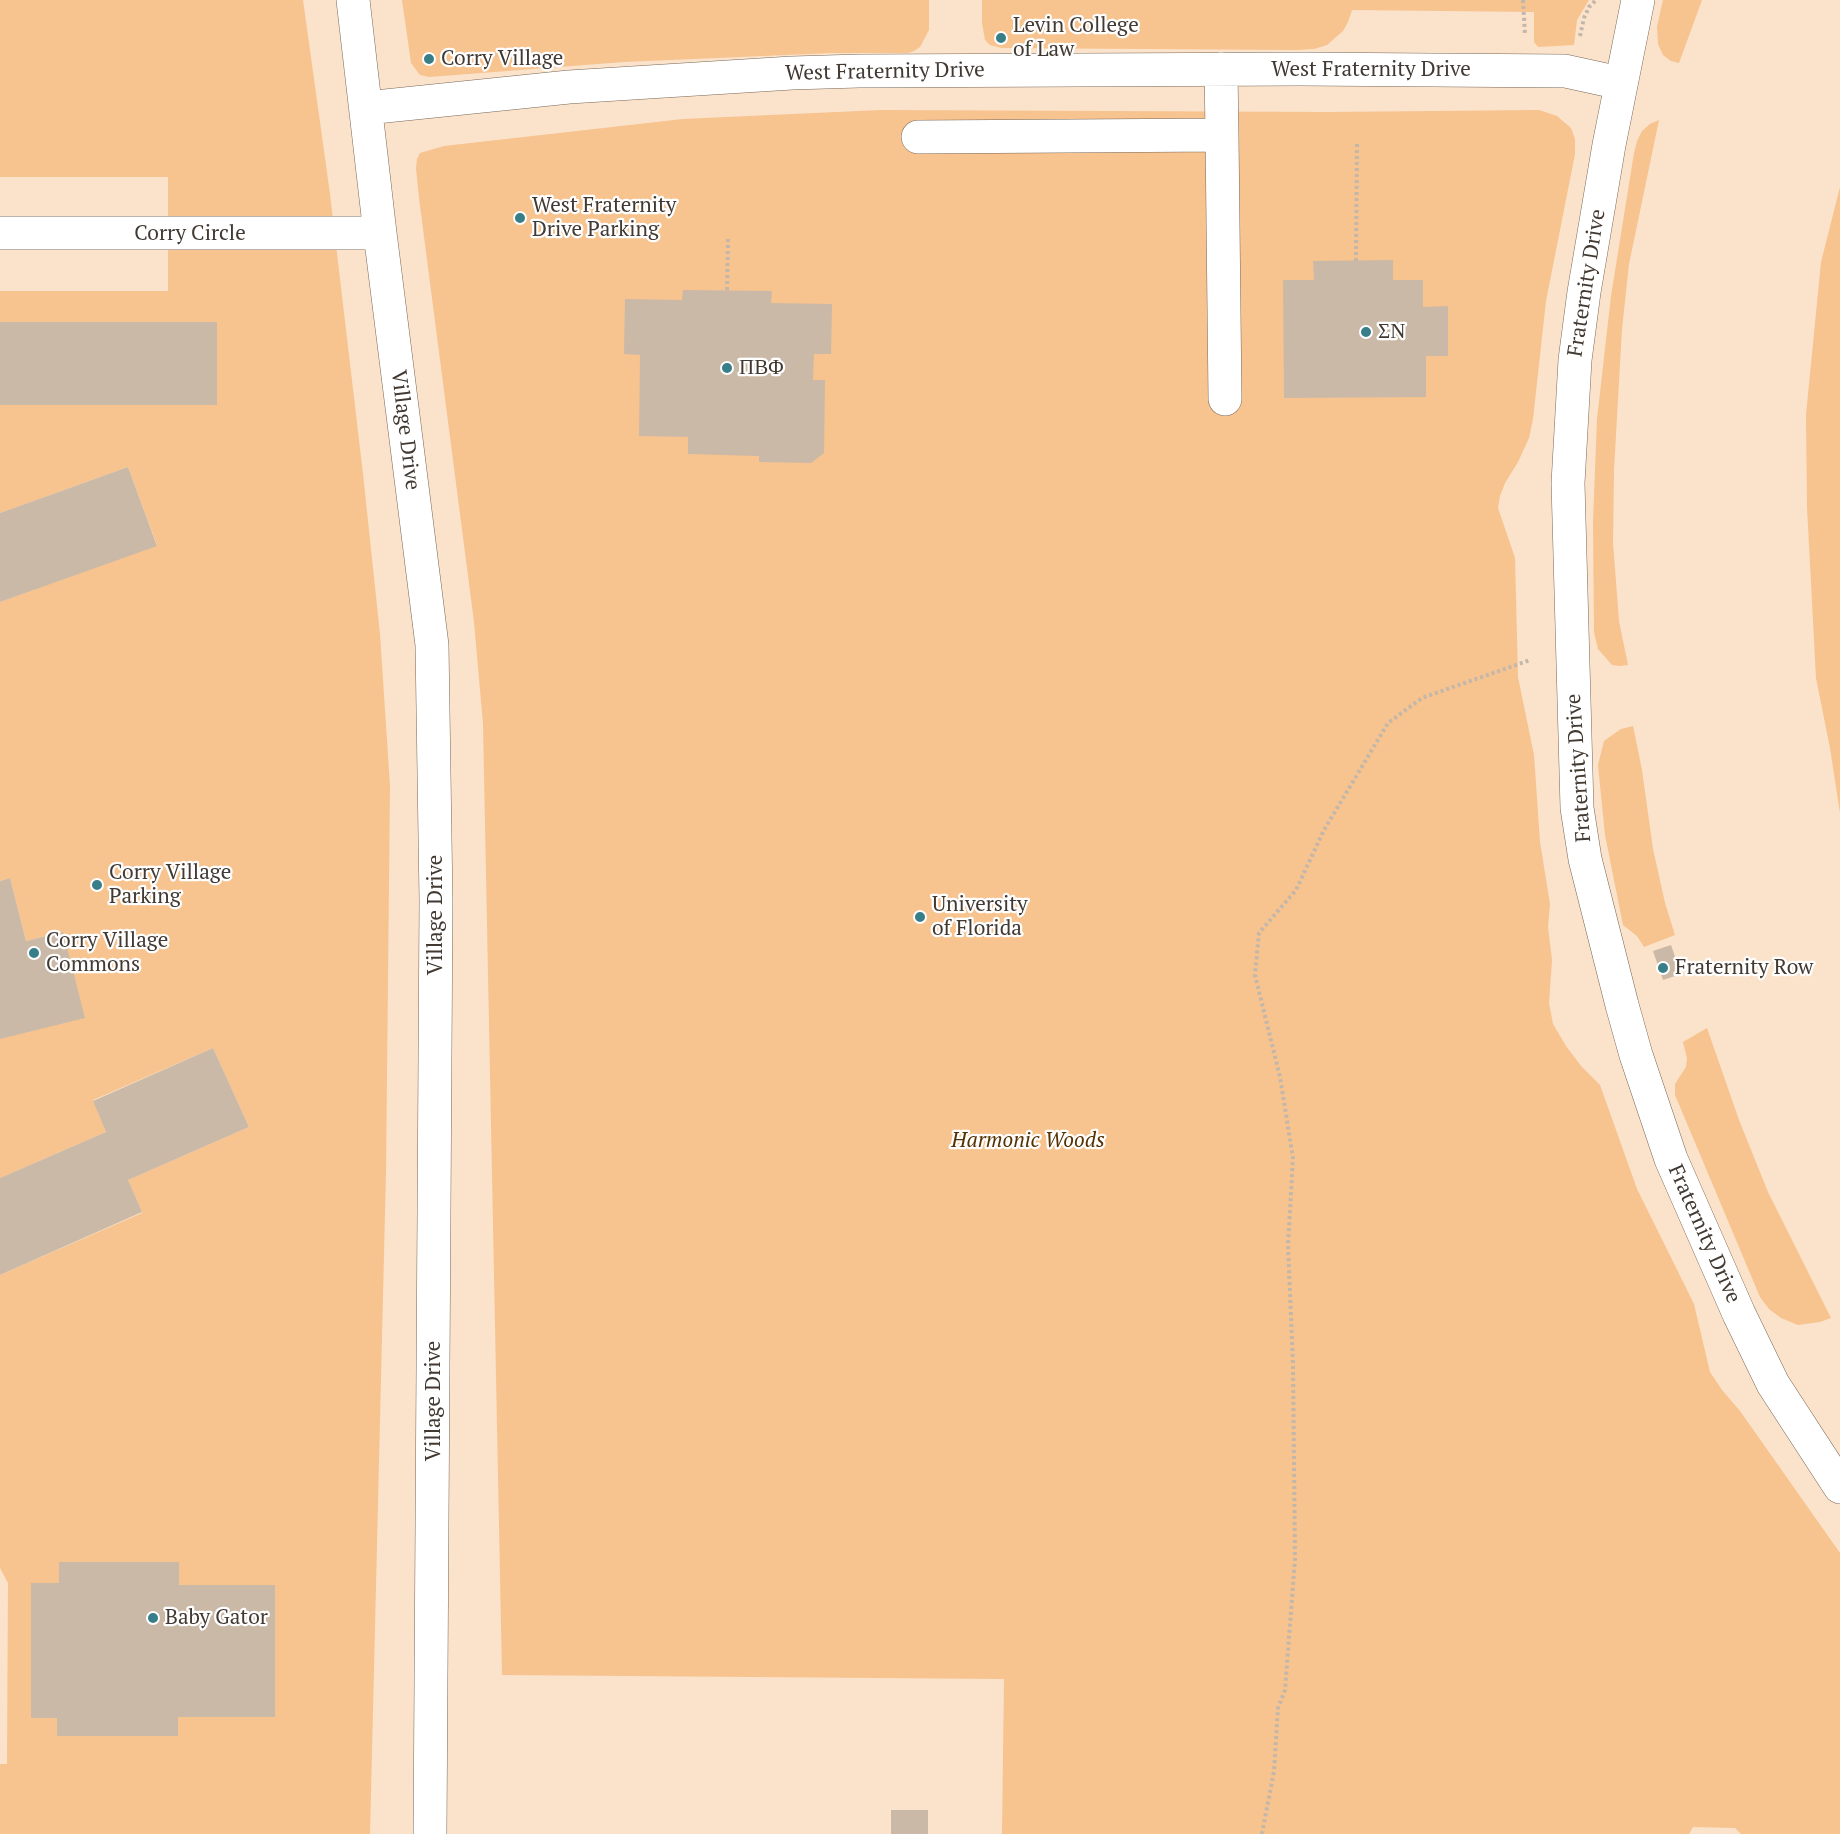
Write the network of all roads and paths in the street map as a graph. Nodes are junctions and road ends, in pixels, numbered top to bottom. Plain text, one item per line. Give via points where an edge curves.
1 (353, 0) edge
2 (1596, 0) edge
3 (1638, 0) edge
4 (1579, 43) dead end
5 (1221, 69) junction
6 (1620, 83) junction
7 (366, 108) junction
8 (1222, 135) junction
9 (918, 137) dead end
10 (1358, 141) dead end
11 (0, 233) edge
12 (380, 233) junction
13 (728, 239) dead end
14 (1356, 261) dead end
15 (726, 290) dead end
16 (1225, 399) dead end
17 (1530, 660) dead end
18 (1840, 1487) edge
19 (430, 1834) edge
20 (1262, 1834) edge

1 - 7 street, Village Drive
2 - 4 path via 1584,18
3 - 6 street, Fraternity Drive
5 - 6 street, West Fraternity Drive via 1565,71
5 - 7 street, West Fraternity Drive via 792,73 569,87
5 - 8 street
6 - 18 street, Fraternity Drive via 1584,292 1570,431 1575,755 1581,835 1622,1005 1671,1159 1773,1384
7 - 12 street, Village Drive
8 - 9 street
8 - 16 street
10 - 14 path
11 - 12 street, Corry Circle
12 - 19 street, Village Drive via 432,645 436,902
13 - 15 path
17 - 20 path via 1422,698 1388,723 1324,830 1296,890 1259,933 1255,975 1280,1077 1293,1158 1288,1245 1295,1559 1285,1690 1278,1708 1274,1771

